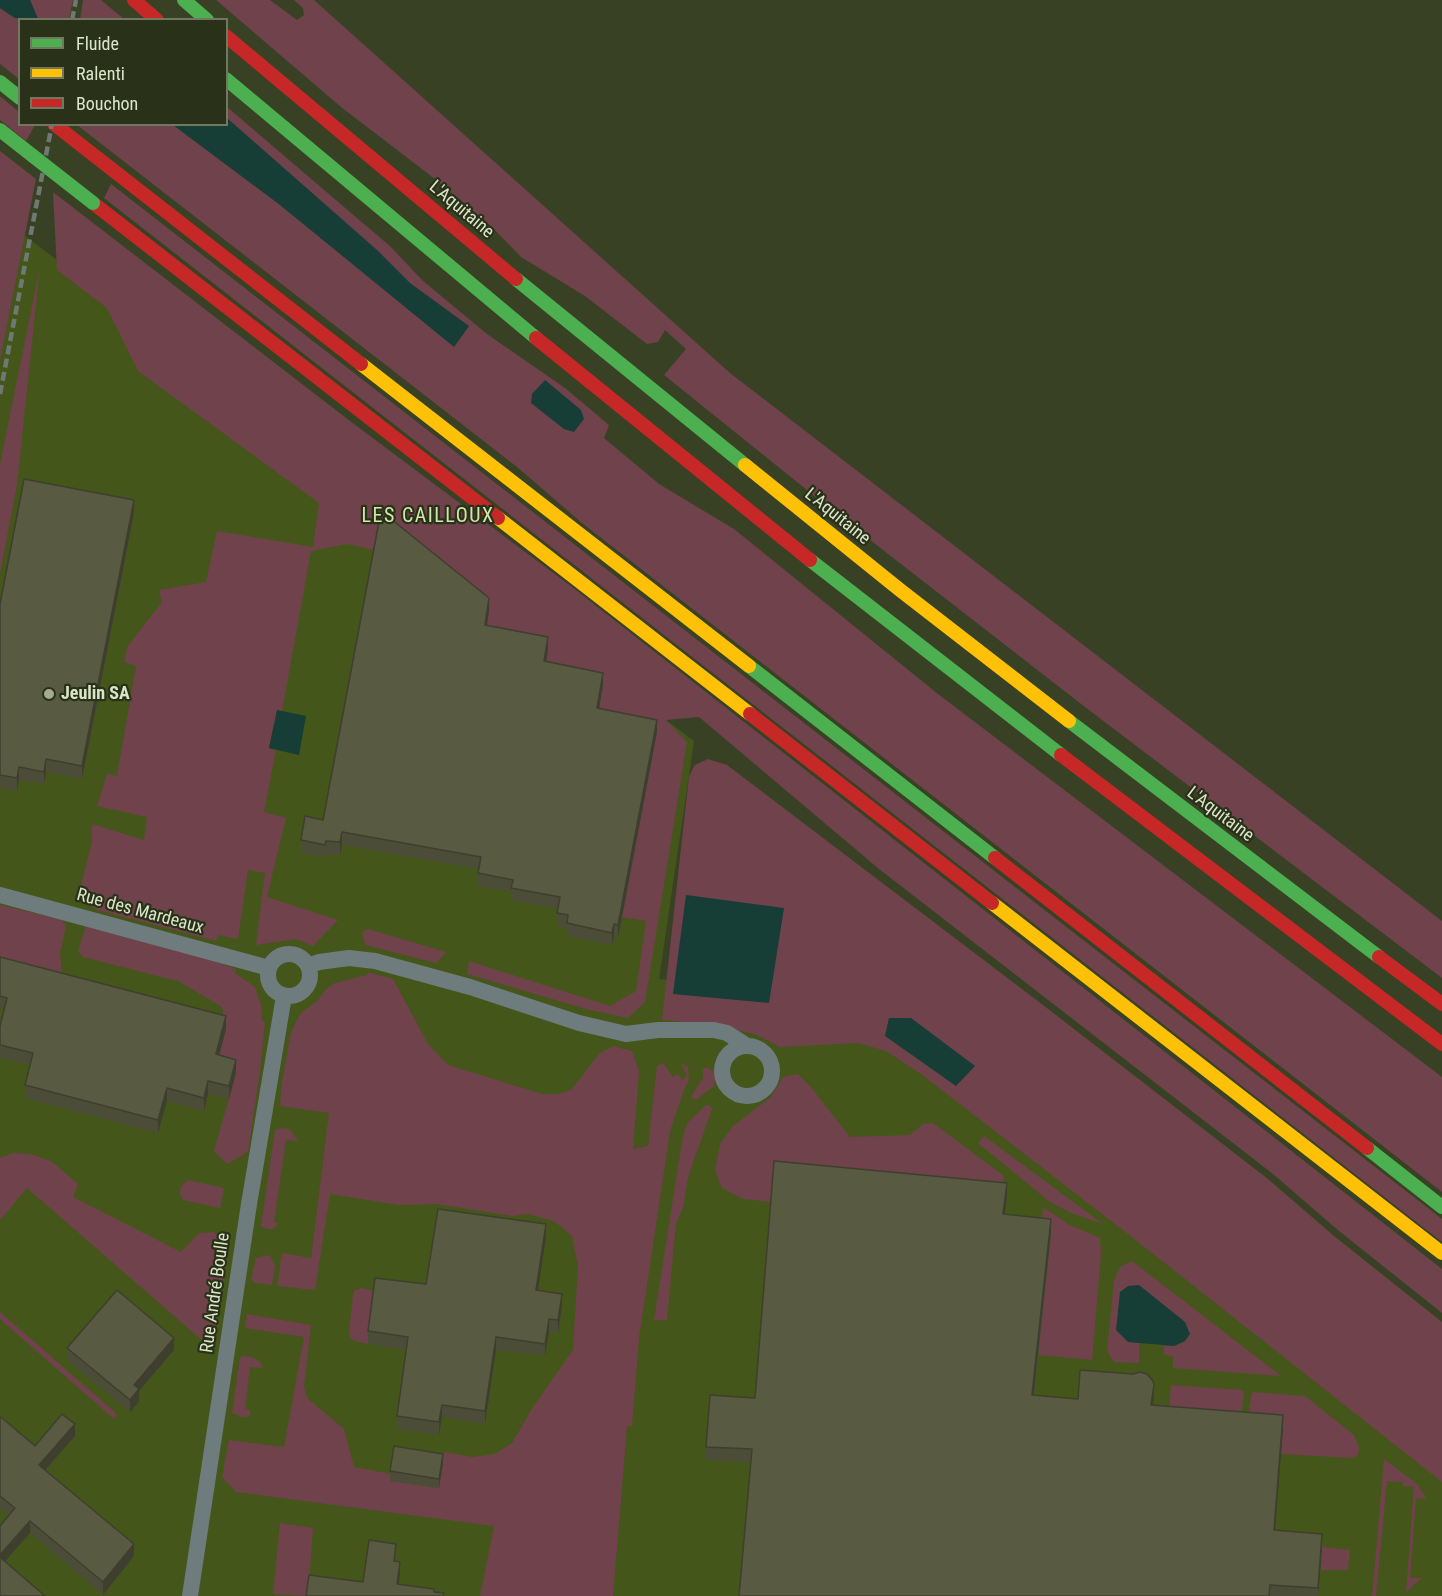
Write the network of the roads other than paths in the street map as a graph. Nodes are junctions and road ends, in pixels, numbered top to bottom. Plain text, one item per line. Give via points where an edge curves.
1 (134, 0) edge
2 (184, 0) edge
3 (155, 18) edge
4 (205, 18) edge
5 (228, 38) edge
6 (228, 81) edge
7 (0, 82) edge
8 (18, 96) edge
9 (56, 126) edge
10 (0, 130) edge
11 (0, 895) edge
12 (308, 966) junction
13 (269, 968) junction
14 (284, 996) junction
15 (1442, 1004) edge
16 (699, 1032) junction
17 (1442, 1044) edge
18 (747, 1046) junction
19 (728, 1056) junction
20 (1442, 1207) edge
21 (1442, 1253) edge
22 (190, 1596) edge

1 - 3 main road
2 - 4 main road
5 - 15 main road, L'Aquitaine via 576,329 863,561 1101,747
6 - 17 main road via 797,550 1137,815
7 - 8 main road
9 - 20 main road
10 - 21 main road, bridge
11 - 13 street, Rue des Mardeaux
12 - 13 street via 300,957 288,954 276,958
12 - 14 street via 307,986 297,995
12 - 16 street via 349,958 375,961 626,1034 658,1030
13 - 14 street via 272,988
14 - 22 street, Rue André Boulle
16 - 18 street via 727,1033
16 - 19 street via 714,1040
18 - 19 street
18 - 19 street via 760,1050 771,1064 771,1078 761,1092 746,1096 731,1090 723,1075

